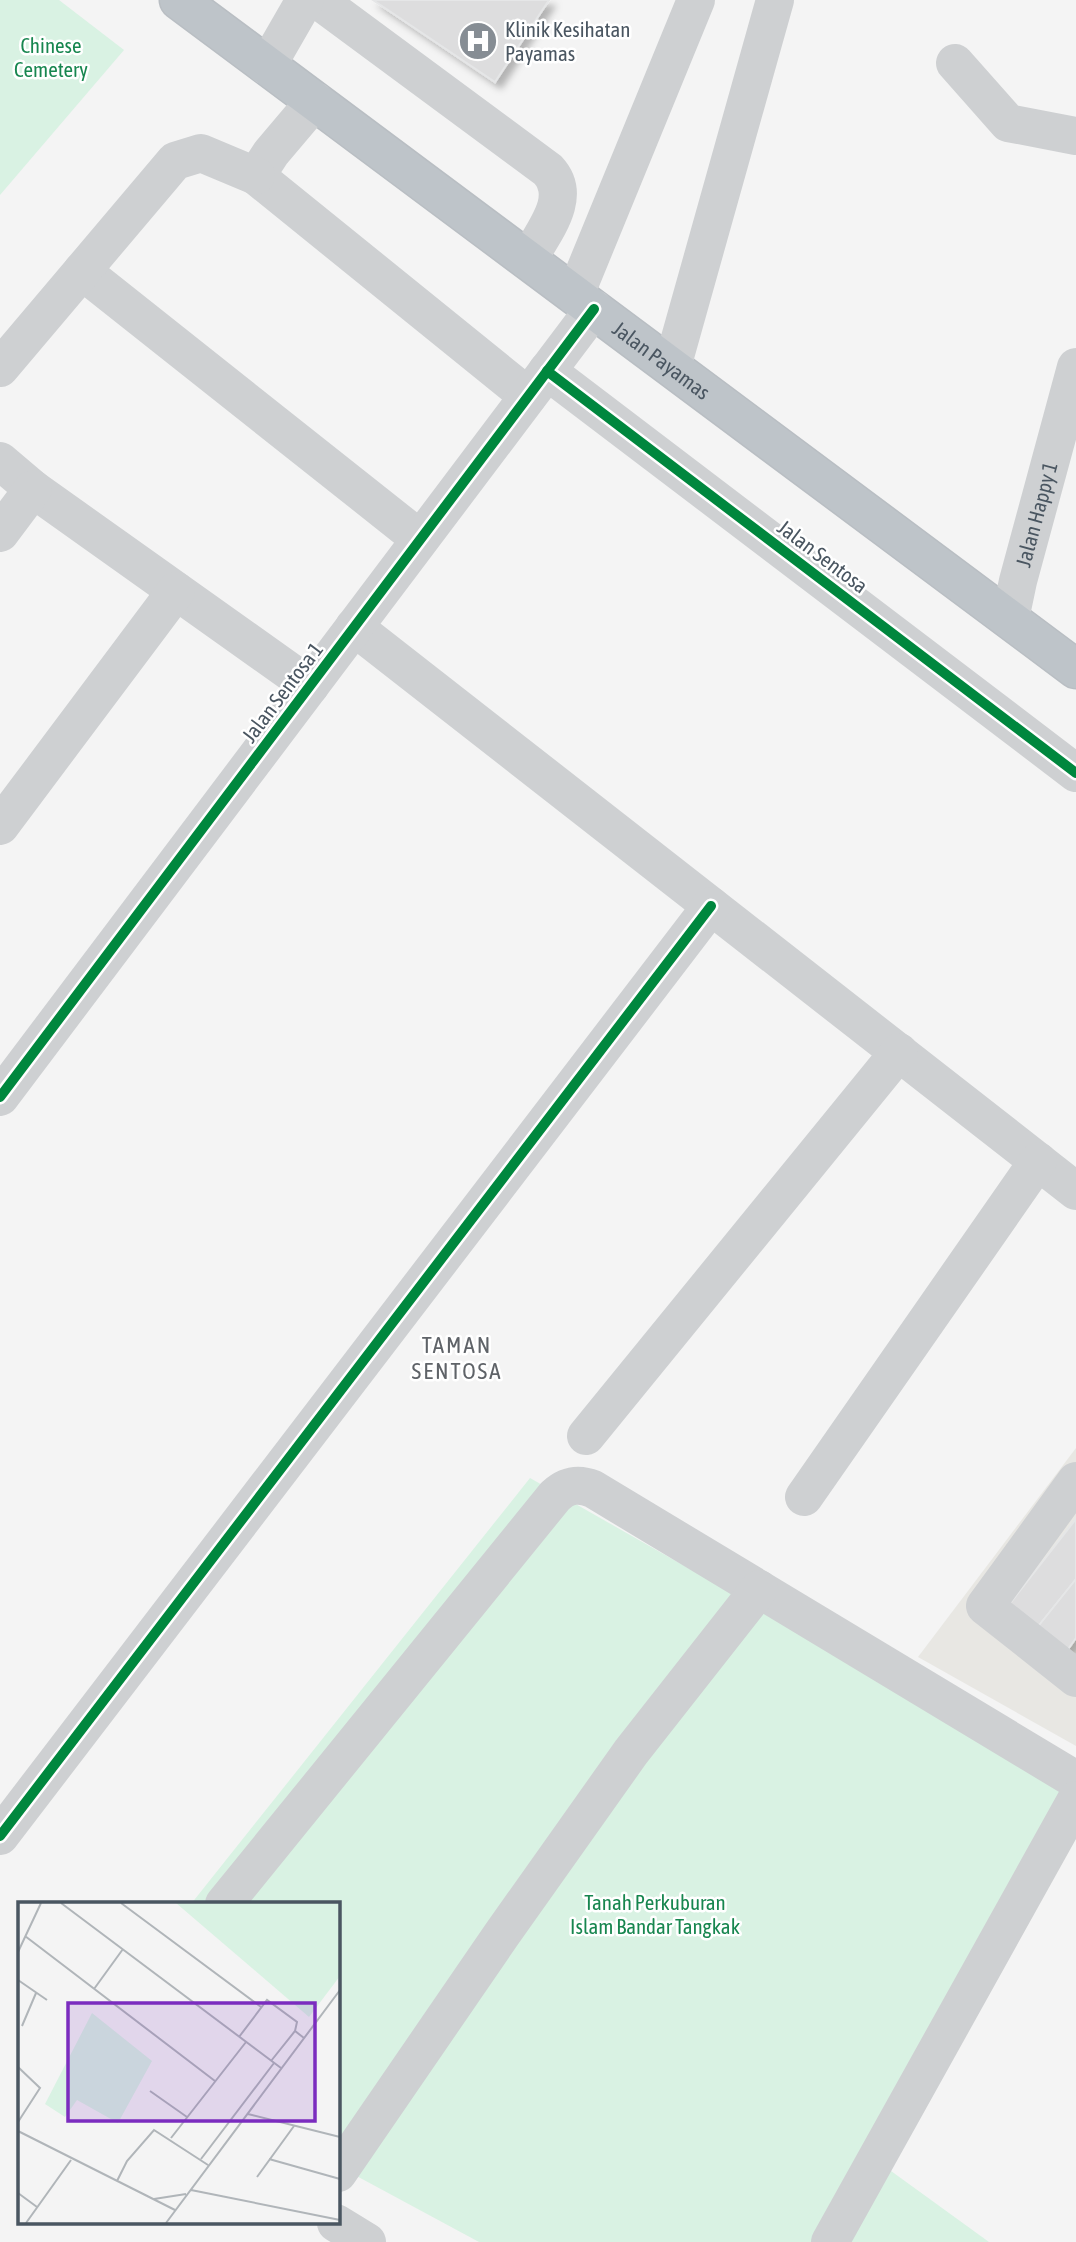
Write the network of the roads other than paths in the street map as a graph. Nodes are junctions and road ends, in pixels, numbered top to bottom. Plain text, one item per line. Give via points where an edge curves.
1 (179, 0) edge
2 (305, 0) edge
3 (318, 0) edge
4 (696, 0) edge
5 (775, 0) edge
6 (955, 64) dead end
7 (267, 66) junction
8 (315, 101) junction
9 (1076, 136) edge
10 (256, 176) junction
11 (528, 260) junction
12 (82, 271) junction
13 (584, 302) junction
14 (1076, 367) edge
15 (0, 368) edge
16 (672, 368) junction
17 (538, 383) junction
18 (0, 461) edge
19 (33, 489) junction
20 (0, 533) edge
21 (420, 539) junction
22 (176, 591) junction
23 (1010, 619) junction
24 (354, 627) junction
25 (1076, 669) edge
26 (310, 686) junction
27 (1076, 773) edge
28 (0, 827) edge
29 (711, 906) junction
30 (899, 1052) junction
31 (0, 1097) edge
32 (1038, 1161) junction
33 (1076, 1191) edge
34 (586, 1436) dead end
35 (1076, 1481) edge
36 (804, 1497) dead end
37 (759, 1589) junction
38 (1076, 1678) edge
39 (1076, 1780) edge
40 (1076, 1800) edge
41 (0, 1836) edge
42 (226, 1902) edge
43 (340, 2171) edge
44 (338, 2224) edge
45 (367, 2242) edge
46 (830, 2242) edge

1 - 7 highway, Jalan Payamas
2 - 7 street
3 - 11 street via 555,178 559,188 556,208
4 - 13 street, Jalan Sentosa 1
5 - 16 street
6 - 9 street via 1008,124
7 - 8 highway, Jalan Payamas
8 - 10 street
8 - 11 highway, Jalan Payamas
10 - 12 street, Jalan Sentosa via 201,153 175,161
10 - 17 street, Jalan Sentosa
11 - 13 highway, Jalan Payamas
12 - 15 street, Jalan Sentosa
12 - 21 street
13 - 16 highway, Jalan Payamas
13 - 17 street, Jalan Sentosa 1
14 - 23 street, Jalan Happy 1
16 - 23 highway, Jalan Payamas
17 - 21 street, Jalan Sentosa 1
17 - 27 street, Jalan Sentosa
18 - 19 street
19 - 20 street
19 - 22 street
21 - 24 street, Jalan Sentosa 1
22 - 26 street
22 - 28 street
23 - 25 highway, Jalan Payamas
24 - 26 street, Jalan Sentosa 1
24 - 29 street
26 - 31 street, Jalan Sentosa 1
29 - 30 street
29 - 41 street
30 - 32 street
30 - 34 street
32 - 33 street
32 - 36 street
35 - 38 street via 985,1605
37 - 39 street
37 - 42 street via 593,1489 583,1485 563,1489
37 - 43 street via 631,1752
40 - 46 street
44 - 45 street

